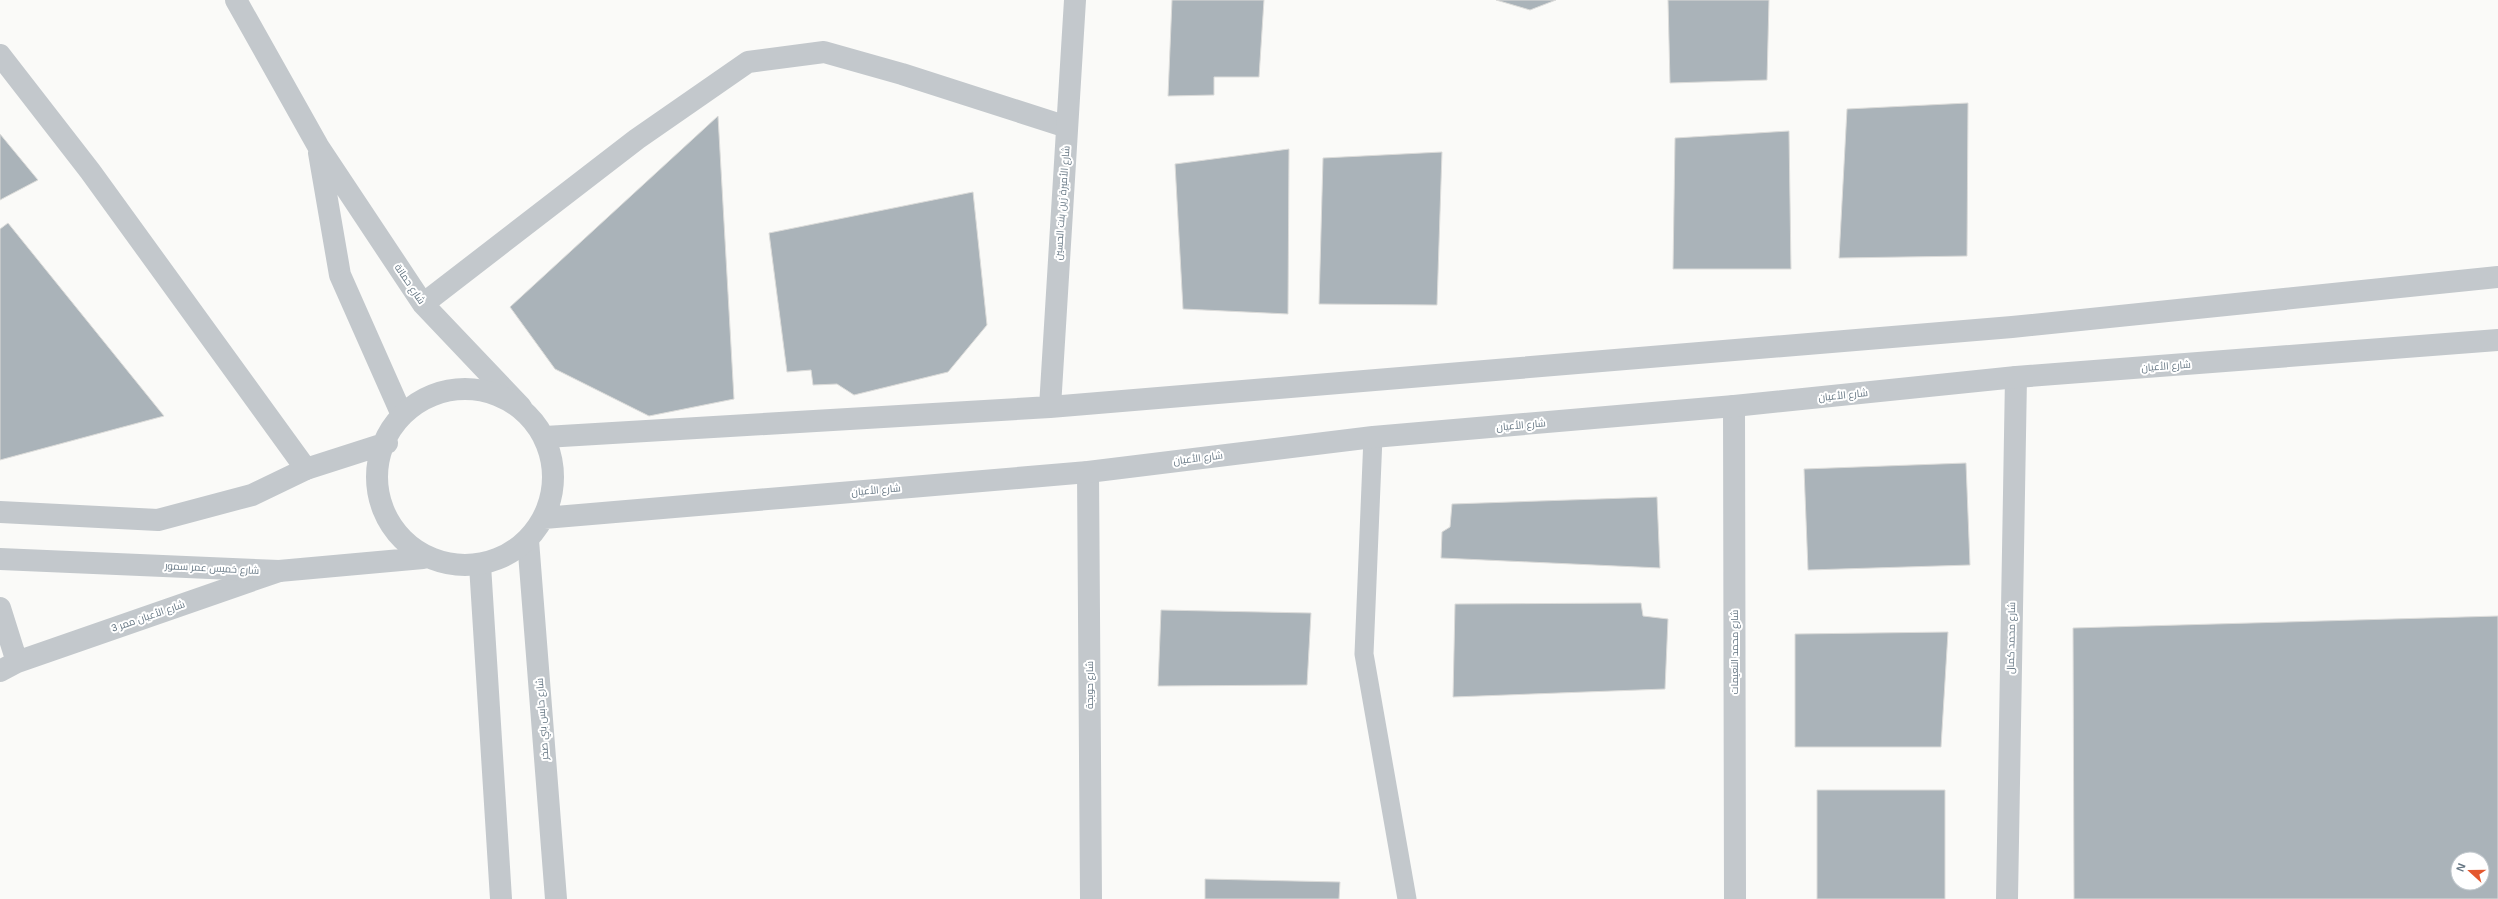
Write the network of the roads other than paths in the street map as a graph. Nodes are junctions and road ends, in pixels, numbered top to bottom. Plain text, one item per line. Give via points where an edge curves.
1 (236, 0) edge
2 (1075, 0) edge
3 (0, 55) edge
4 (1067, 127) junction
5 (318, 146) junction
6 (2498, 277) edge
7 (423, 304) junction
8 (2498, 340) edge
9 (2016, 377) junction
10 (1050, 406) junction
11 (1734, 406) junction
12 (521, 407) junction
13 (402, 415) junction
14 (544, 437) junction
15 (1372, 438) junction
16 (387, 443) junction
17 (306, 469) junction
18 (1088, 472) junction
19 (0, 512) edge
20 (544, 518) junction
21 (528, 540) junction
22 (423, 558) junction
23 (0, 559) edge
24 (480, 565) junction
25 (279, 571) junction
26 (0, 608) edge
27 (8, 666) edge
28 (501, 899) edge
29 (556, 899) edge
30 (1091, 899) edge
31 (1407, 899) edge
32 (1735, 899) edge
33 (2007, 899) edge

1 - 5 street, شارع حمانة
2 - 4 street, شارع الأميرة زين بنت الحسين
3 - 17 street via 90,171
4 - 7 street via 824,52 748,62 637,139
4 - 10 street, شارع الأميرة زين بنت الحسين
5 - 7 street, شارع حمانة
5 - 13 street, شارع حمانة via 340,275
6 - 10 street via 2012,327
7 - 12 street, شارع حمانة
8 - 9 street, شارع الأعيان
9 - 11 street, شارع الأعيان
9 - 33 street, شارع محمد كمال
10 - 14 street
11 - 15 street, شارع الأعيان
11 - 32 street, شارع محمد النعيمات
12 - 13 street via 498,394 472,388 447,390 422,399
12 - 14 street, شارع حمانة
13 - 16 street
14 - 20 street, شارع حمانة via 553,463 553,491
15 - 18 street, شارع الأعيان
15 - 31 lane via 1364,654
16 - 17 street
16 - 22 street via 377,465 377,492 386,519 403,541
17 - 19 street via 252,495 158,520
18 - 20 street, شارع الأعيان
18 - 30 street, شارع حويجة
20 - 21 street, شارع حمانة
21 - 24 street, شارع حمانة via 505,556
21 - 29 street, شارع حابس بني صخر
22 - 24 street, شارع حمانة via 452,565
22 - 25 street, شارع خميس عمر سمور
23 - 25 street, شارع خميس عمر سمور
24 - 28 street
25 - 27 street, شارع الأعيان ممر 3
26 - 27 street, شارع الأعيان ممر 3

